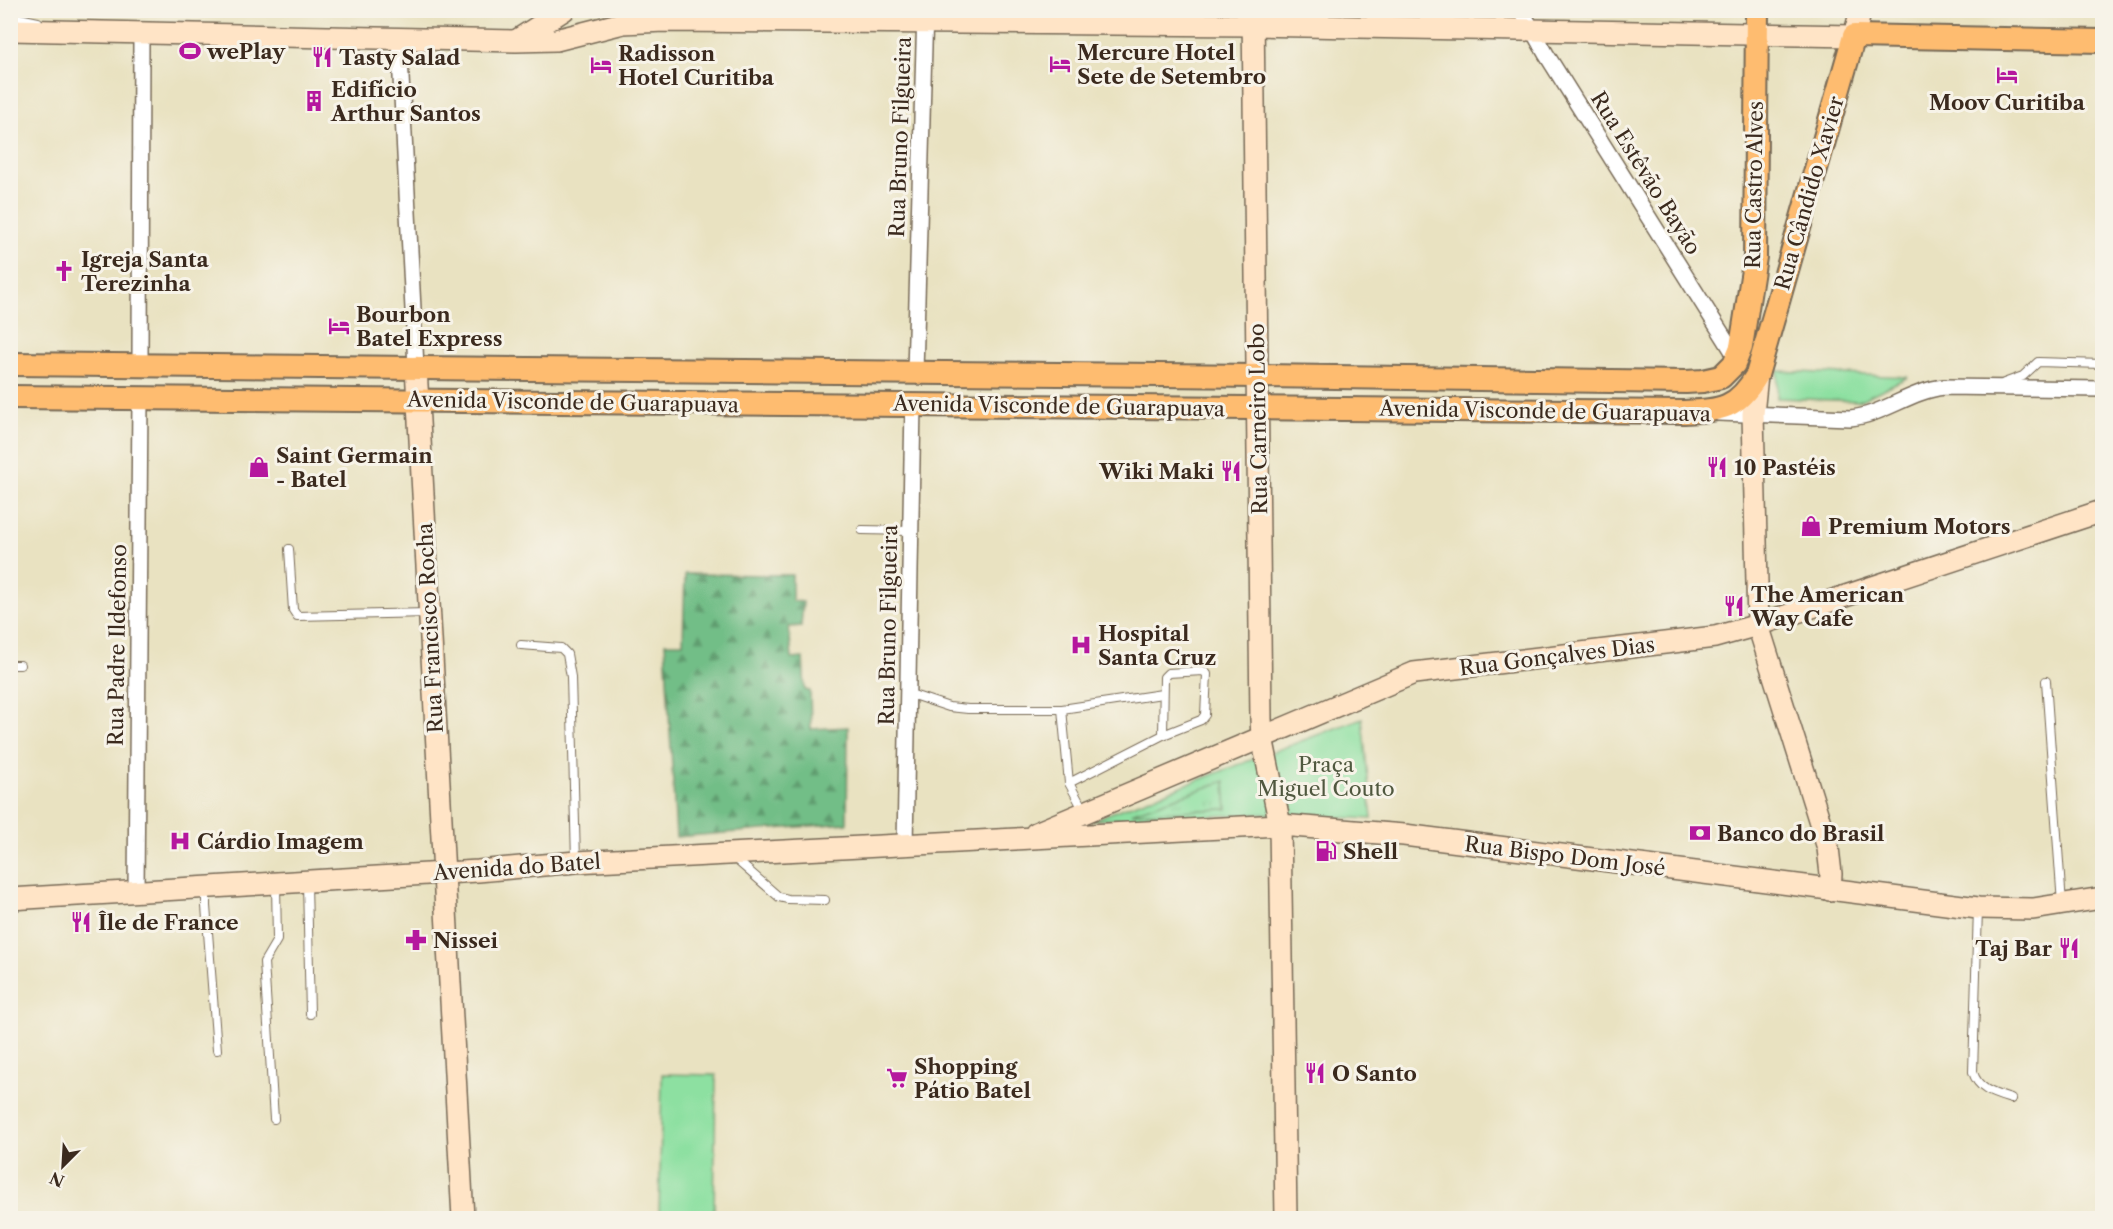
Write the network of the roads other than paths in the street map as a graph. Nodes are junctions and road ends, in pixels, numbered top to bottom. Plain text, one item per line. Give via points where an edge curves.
1 (564, 10) edge
2 (1521, 10) edge
3 (1757, 10) edge
4 (1861, 10) edge
5 (10, 16) edge
6 (925, 16) edge
7 (1253, 18) edge
8 (10, 30) edge
9 (1532, 30) junction
10 (82, 31) junction
11 (141, 32) junction
12 (1757, 34) junction
13 (1854, 36) junction
14 (399, 38) junction
15 (516, 40) junction
16 (2103, 41) edge
17 (1737, 358) junction
18 (10, 364) edge
19 (2103, 364) edge
20 (141, 365) junction
21 (239, 366) junction
22 (416, 367) junction
23 (915, 372) junction
24 (1121, 374) junction
25 (1757, 375) junction
26 (1257, 376) junction
27 (1988, 387) junction
28 (2103, 389) edge
29 (10, 398) edge
30 (140, 399) junction
31 (295, 400) junction
32 (417, 400) junction
33 (913, 405) junction
34 (1172, 407) junction
35 (1258, 408) junction
36 (1684, 412) junction
37 (1753, 414) junction
38 (2103, 511) edge
39 (862, 530) dead end
40 (910, 531) junction
41 (289, 549) dead end
42 (429, 612) junction
43 (1758, 625) junction
44 (521, 645) dead end
45 (10, 665) edge
46 (20, 665) dead end
47 (2046, 681) dead end
48 (908, 693) junction
49 (1162, 694) junction
50 (1062, 709) junction
51 (1163, 735) junction
52 (1262, 737) junction
53 (1069, 783) junction
54 (1084, 811) junction
55 (1280, 825) junction
56 (1025, 838) junction
57 (905, 845) junction
58 (729, 854) junction
59 (576, 862) junction
60 (443, 873) junction
61 (307, 882) junction
62 (276, 884) junction
63 (206, 888) junction
64 (1830, 890) junction
65 (136, 892) junction
66 (10, 899) edge
67 (825, 900) dead end
68 (2102, 900) edge
69 (2062, 906) junction
70 (1978, 908) junction
71 (310, 1014) dead end
72 (217, 1050) dead end
73 (2012, 1099) dead end
74 (274, 1119) dead end
75 (463, 1218) edge
76 (1286, 1218) edge

1 - 15 main road
2 - 9 street, Rua Estêvão Bayão
3 - 12 main road, Rua Castro Alves
4 - 13 main road, Rua Cândido Xavier
5 - 10 lane
6 - 7 main road
6 - 15 main road via 664,21 623,24 556,40
6 - 23 street, Rua Bruno Filgueira
7 - 9 main road
7 - 26 main road, Rua Carneiro Lobo
8 - 10 main road
9 - 12 main road
9 - 17 street, Rua Estêvão Bayão
10 - 11 main road
11 - 14 main road
11 - 20 street
12 - 13 main road
12 - 17 main road, Rua Castro Alves via 1755,257
13 - 16 main road
13 - 25 main road, Rua Cândido Xavier
14 - 15 main road
14 - 22 street, Rua Francisco Rocha
17 - 26 main road, Avenida Visconde de Guarapuava via 1721,377 1703,381
18 - 20 main road, Avenida Visconde de Guarapuava
19 - 27 lane via 2038,362 2023,376
20 - 21 main road, Avenida Visconde de Guarapuava
21 - 22 main road, Avenida Visconde de Guarapuava
21 - 31 main road
22 - 23 main road, Avenida Visconde de Guarapuava
22 - 32 main road, Rua Francisco Rocha
23 - 24 main road, Avenida Visconde de Guarapuava
24 - 26 main road, Avenida Visconde de Guarapuava
24 - 34 main road
25 - 36 main road, Rua Cândido Xavier via 1734,404 1717,410
25 - 37 main road, Rua Cândido Xavier
26 - 35 main road, Rua Carneiro Lobo
27 - 28 street, Avenida Visconde de Guarapuava
27 - 37 street, Avenida Visconde de Guarapuava via 1933,388 1858,417
29 - 30 main road, Avenida Visconde de Guarapuava
30 - 31 main road, Avenida Visconde de Guarapuava
30 - 65 street, Rua Padre Ildefonso
31 - 32 main road, Avenida Visconde de Guarapuava
32 - 33 main road, Avenida Visconde de Guarapuava
32 - 42 main road, Rua Francisco Rocha
33 - 34 main road, Avenida Visconde de Guarapuava
33 - 40 street, Rua Bruno Filgueira
34 - 35 main road, Avenida Visconde de Guarapuava
35 - 36 main road, Avenida Visconde de Guarapuava
35 - 52 main road, Rua Carneiro Lobo
36 - 37 street, Avenida Visconde de Guarapuava
37 - 43 main road, Rua Cândido Xavier
38 - 43 main road, Rua Gonçalves Dias
39 - 40 lane
40 - 48 street, Rua Bruno Filgueira
41 - 42 lane via 293,610 297,616
42 - 60 main road, Rua Francisco Rocha
43 - 52 main road, Rua Gonçalves Dias via 1715,637 1414,673
43 - 64 main road, Rua Cândido Xavier via 1828,849
44 - 59 lane via 561,648 567,654 571,677
45 - 46 lane
47 - 69 lane
48 - 50 lane via 949,707
48 - 57 street, Rua Bruno Filgueira
49 - 50 lane
49 - 51 lane
49 - 51 lane via 1168,673 1207,674 1205,715
50 - 53 lane
51 - 53 lane
52 - 54 main road, Rua Gonçalves Dias
52 - 55 main road, Rua Carneiro Lobo
53 - 54 lane
54 - 56 main road, Rua Gonçalves Dias
55 - 56 main road, Rua Bispo Dom José
55 - 64 main road, Rua Bispo Dom José via 1404,835
55 - 76 main road, Rua Carneiro Lobo
56 - 57 main road, Avenida do Batel
57 - 58 main road, Avenida do Batel
58 - 59 main road, Avenida do Batel
58 - 67 lane via 779,897
59 - 60 main road, Avenida do Batel
60 - 61 main road, Avenida do Batel
60 - 75 main road, Rua Francisco Rocha
61 - 62 main road, Avenida do Batel
61 - 71 lane
62 - 63 main road, Avenida do Batel
62 - 74 lane via 278,940 264,962
63 - 65 main road, Avenida do Batel
63 - 72 lane
64 - 70 main road, Rua Bispo Dom José
65 - 66 main road, Avenida do Batel
68 - 69 main road, Rua Bispo Dom José
69 - 70 main road, Rua Bispo Dom José
70 - 73 lane via 1973,1072 1978,1085

